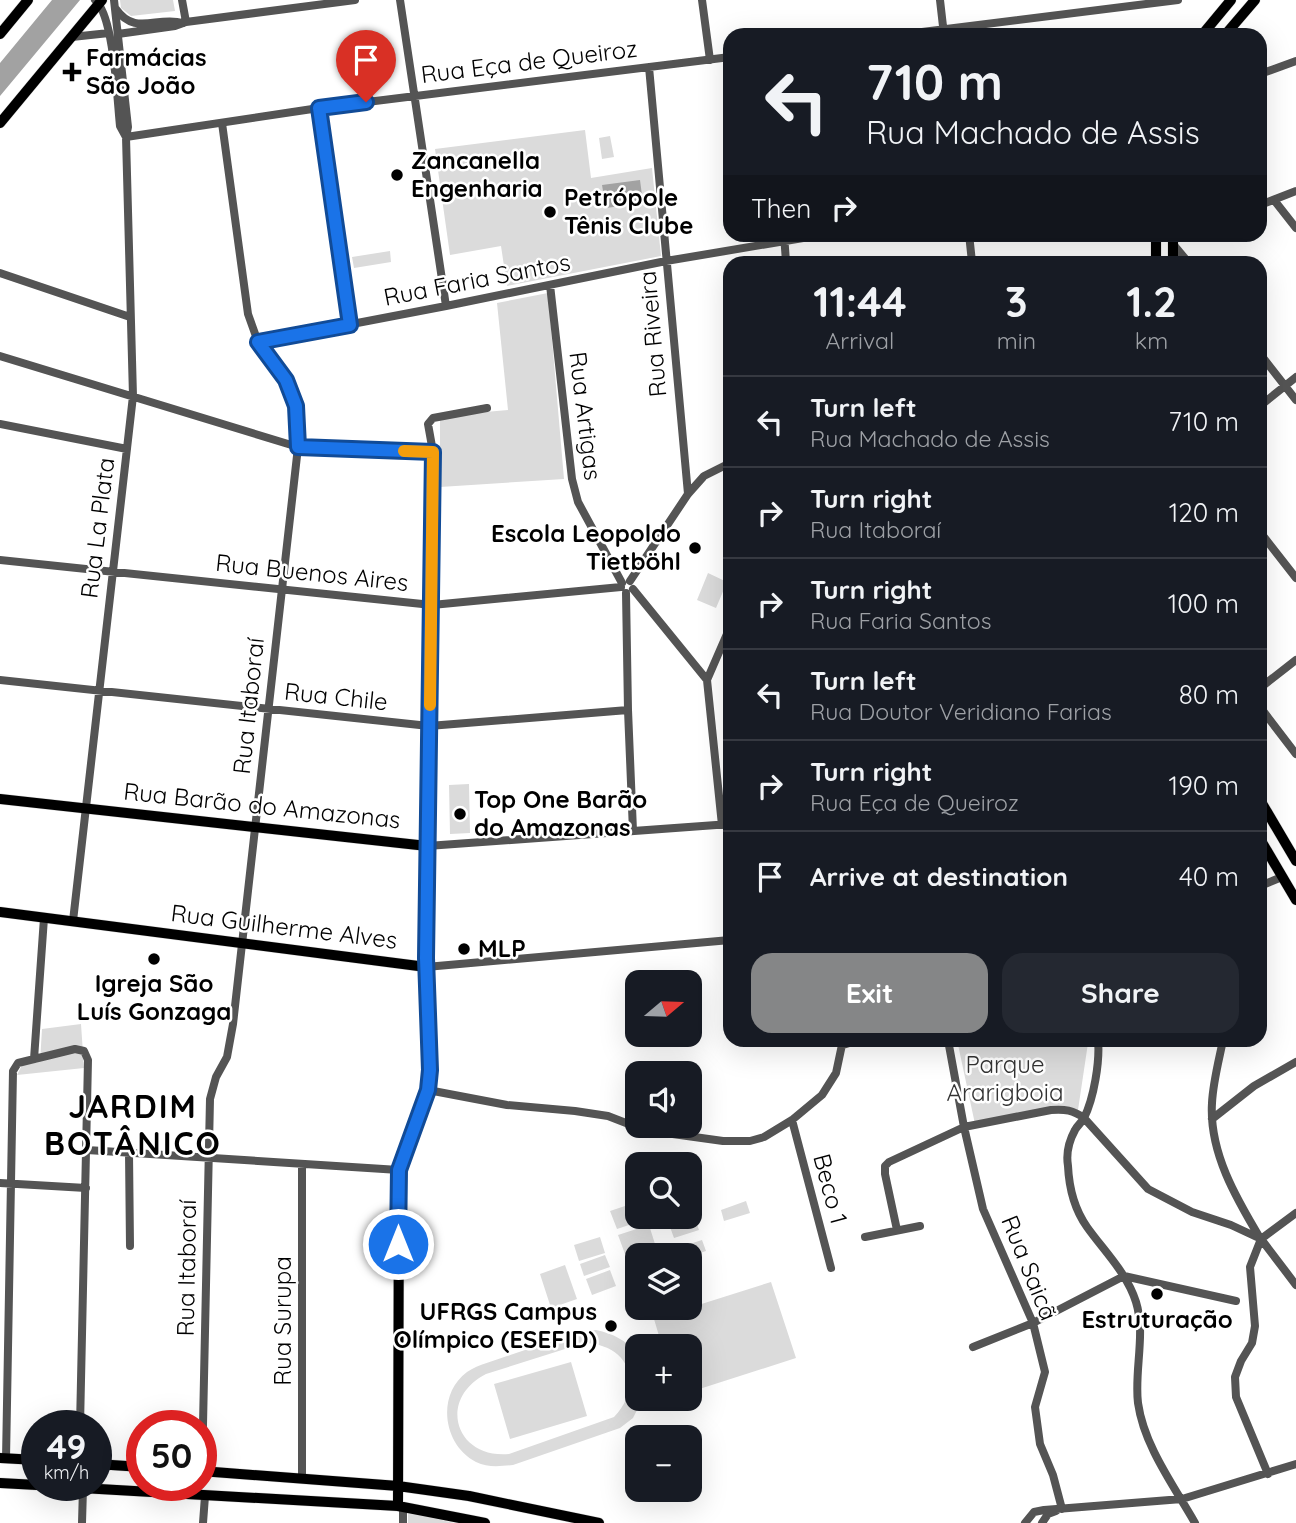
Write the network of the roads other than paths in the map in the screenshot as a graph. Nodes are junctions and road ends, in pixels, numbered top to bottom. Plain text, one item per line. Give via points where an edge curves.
1 (28, 0) edge
2 (182, 0) edge
3 (355, 0) edge
4 (400, 0) edge
5 (702, 0) edge
6 (940, 0) edge
7 (1178, 0) edge
8 (1231, 0) edge
9 (1255, 0) edge
10 (99, 1) edge
11 (115, 4) edge
12 (1127, 4) edge
13 (185, 22) junction
14 (944, 28) edge
15 (970, 28) edge
16 (1208, 28) edge
17 (1231, 28) edge
18 (0, 34) edge
19 (114, 34) junction
20 (72, 37) junction
21 (723, 58) edge
22 (710, 60) junction
23 (1296, 61) edge
24 (649, 67) junction
25 (1267, 71) edge
26 (414, 96) junction
27 (319, 108) junction
28 (0, 123) edge
29 (222, 123) junction
30 (126, 137) junction
31 (1296, 191) edge
32 (1274, 200) junction
33 (1267, 202) edge
34 (1296, 228) edge
35 (763, 242) edge
36 (666, 261) junction
37 (0, 273) edge
38 (550, 285) junction
39 (446, 306) junction
40 (130, 317) junction
41 (350, 325) junction
42 (258, 342) junction
43 (0, 356) edge
44 (1267, 363) edge
45 (1296, 377) edge
46 (1285, 386) junction
47 (133, 396) junction
48 (1267, 400) edge
49 (1296, 400) edge
50 (487, 408) dead end
51 (0, 424) edge
52 (298, 447) junction
53 (127, 449) junction
54 (433, 452) junction
55 (723, 466) edge
56 (688, 494) junction
57 (1267, 541) edge
58 (0, 560) edge
59 (112, 572) junction
60 (1296, 579) edge
61 (627, 586) junction
62 (281, 589) junction
63 (432, 605) junction
64 (723, 643) edge
65 (1296, 660) edge
66 (0, 680) edge
67 (707, 680) junction
68 (1267, 683) edge
69 (99, 691) junction
70 (268, 709) junction
71 (628, 710) junction
72 (1267, 715) edge
73 (429, 726) junction
74 (1296, 754) edge
75 (0, 799) edge
76 (723, 802) edge
77 (86, 807) junction
78 (1267, 812) edge
79 (723, 825) edge
80 (256, 826) junction
81 (634, 831) junction
82 (427, 846) junction
83 (1267, 851) edge
84 (1296, 861) edge
85 (1282, 877) junction
86 (1267, 883) edge
87 (1296, 900) edge
88 (0, 912) edge
89 (44, 918) junction
90 (73, 921) junction
91 (723, 941) edge
92 (243, 943) junction
93 (426, 967) junction
94 (842, 1047) edge
95 (949, 1047) edge
96 (1098, 1047) edge
97 (1222, 1047) edge
98 (34, 1059) junction
99 (1296, 1062) edge
100 (428, 1090) junction
101 (1084, 1118) junction
102 (1212, 1119) junction
103 (792, 1120) junction
104 (964, 1127) junction
105 (87, 1150) junction
106 (129, 1153) junction
107 (209, 1157) junction
108 (302, 1164) junction
109 (399, 1170) junction
110 (0, 1183) edge
111 (11, 1184) junction
112 (86, 1188) junction
113 (1244, 1211) junction
114 (1296, 1213) edge
115 (1231, 1225) junction
116 (920, 1226) dead end
117 (897, 1230) junction
118 (865, 1237) dead end
119 (1261, 1239) junction
120 (130, 1246) dead end
121 (831, 1268) dead end
122 (1124, 1276) junction
123 (1296, 1285) edge
124 (1236, 1301) dead end
125 (1033, 1323) junction
126 (973, 1347) dead end
127 (80, 1410) edge
128 (203, 1410) edge
129 (3, 1458) edge
130 (21, 1459) edge
131 (1296, 1464) edge
132 (217, 1472) edge
133 (1268, 1474) junction
134 (302, 1479) junction
135 (0, 1483) edge
136 (21, 1484) edge
137 (398, 1486) junction
138 (217, 1497) edge
139 (1182, 1499) junction
140 (83, 1501) edge
141 (205, 1501) edge
142 (400, 1507) junction
143 (1062, 1509) junction
144 (82, 1523) edge
145 (204, 1523) edge
146 (403, 1523) edge
147 (485, 1523) edge
148 (599, 1523) edge
149 (1024, 1523) edge
150 (1042, 1523) edge
151 (1195, 1523) edge

1 - 18 main road
2 - 13 street
3 - 13 street
4 - 26 street
5 - 22 street
6 - 14 street
7 - 12 street
8 - 16 main road
9 - 17 main road
10 - 19 street, Rua La Plata
10 - 20 main road
11 - 13 street via 132,23
11 - 19 street, Rua La Plata
12 - 15 street
13 - 19 street
19 - 20 street
19 - 30 street, Rua La Plata via 120,126
20 - 28 main road
21 - 22 street, Rua Eça de Queiroz
22 - 24 street, Rua Eça de Queiroz
23 - 25 street
24 - 26 street, Rua Eça de Queiroz
24 - 36 street, Rua Riveira
26 - 27 street, Rua Eça de Queiroz
26 - 39 street
27 - 29 street, Rua Eça de Queiroz
27 - 41 street
29 - 30 street, Rua Eça de Queiroz
29 - 42 street, Rua Itaboraí via 247,314
30 - 40 street, Rua La Plata
31 - 32 street
32 - 33 street
32 - 34 street
35 - 36 street, Rua Faria Santos
36 - 38 street, Rua Faria Santos
36 - 56 street, Rua Riveira
37 - 40 street
38 - 39 street, Rua Faria Santos
38 - 61 street, Rua Artigas via 572,479 578,502
39 - 41 street, Rua Faria Santos
40 - 47 street, Rua La Plata
41 - 42 street, Rua Faria Santos
42 - 52 street, Rua Itaboraí via 286,380 296,406
43 - 47 street
44 - 46 street
45 - 46 street
46 - 48 street
46 - 49 street
47 - 52 street
47 - 53 street, Rua La Plata
50 - 54 street via 429,420
51 - 53 street
52 - 54 street
52 - 62 street, Rua Itaboraí
53 - 59 street, Rua La Plata
54 - 63 street
55 - 56 street via 704,476
56 - 61 street
57 - 60 street
58 - 59 street, Rua Buenos Aires
59 - 62 street, Rua Buenos Aires
59 - 69 street, Rua La Plata
61 - 63 street, Rua Buenos Aires
61 - 67 street, Rua Artigas
61 - 71 street
62 - 63 street, Rua Buenos Aires
62 - 70 street, Rua Itaboraí
63 - 73 street
64 - 67 street
65 - 68 street
66 - 69 street, Rua Chile
67 - 76 street
69 - 70 street, Rua Chile
69 - 77 street, Rua La Plata
70 - 73 street, Rua Chile
70 - 80 street, Rua Itaboraí
71 - 73 street, Rua Chile
71 - 81 street
72 - 74 street
73 - 82 street
75 - 77 main road, Rua Barão do Amazonas
77 - 80 main road, Rua Barão do Amazonas
77 - 90 street, Rua La Plata
78 - 84 main road
79 - 81 street, Rua Barão do Amazonas
80 - 82 main road, Rua Barão do Amazonas
80 - 92 street, Rua Itaboraí
81 - 82 street, Rua Barão do Amazonas
82 - 93 main road
83 - 85 main road
85 - 86 street
85 - 87 main road
88 - 89 main road, Rua Guilherme Alves
89 - 90 main road, Rua Guilherme Alves
89 - 98 street
90 - 92 main road, Rua Guilherme Alves
91 - 93 street, Rua Guilherme Alves
92 - 93 main road, Rua Guilherme Alves
92 - 107 street, Rua Itaboraí via 227,1057 210,1099
93 - 100 main road
94 - 103 street via 836,1073 822,1095
95 - 104 street, Rua Saicã
96 - 101 street via 1097,1070
97 - 102 street
98 - 105 street via 84,1051 88,1060
98 - 111 street via 18,1063 13,1071
99 - 102 street via 1254,1086
100 - 103 street via 507,1105 608,1116 644,1130 723,1142 764,1137
100 - 109 main road
101 - 104 street via 1075,1111 1051,1110
101 - 115 street via 1148,1189 1192,1212
101 - 122 street via 1068,1146 1070,1183 1086,1225
102 - 113 street via 1219,1158
103 - 121 street, Beco 1
104 - 117 street via 885,1166
104 - 125 street, Rua Saicã via 984,1209
105 - 106 street
105 - 112 street
106 - 107 street
106 - 120 street
107 - 108 street
107 - 128 street, Rua Itaboraí
108 - 109 street
108 - 134 street, Rua Surupa
109 - 137 main road
110 - 111 street
111 - 112 street
111 - 129 street
112 - 127 street
113 - 115 street
113 - 119 street
114 - 119 street
115 - 119 street
116 - 117 street
117 - 118 street
119 - 123 street
119 - 133 street via 1250,1267 1252,1343 1235,1377 1236,1397
122 - 124 street
122 - 125 street
122 - 139 street via 1137,1303 1140,1326 1138,1402 1147,1436
125 - 126 street
125 - 143 street, Rua Saicã via 1045,1372 1035,1407 1040,1444
129 - 130 main road
131 - 133 street
132 - 134 main road
133 - 139 street
134 - 137 main road
135 - 136 main road
137 - 142 main road
137 - 148 main road
138 - 142 main road
139 - 143 street
139 - 151 street
140 - 144 street
141 - 145 street
142 - 146 street
142 - 147 main road
143 - 149 street via 1034,1512
143 - 150 street via 1048,1514

